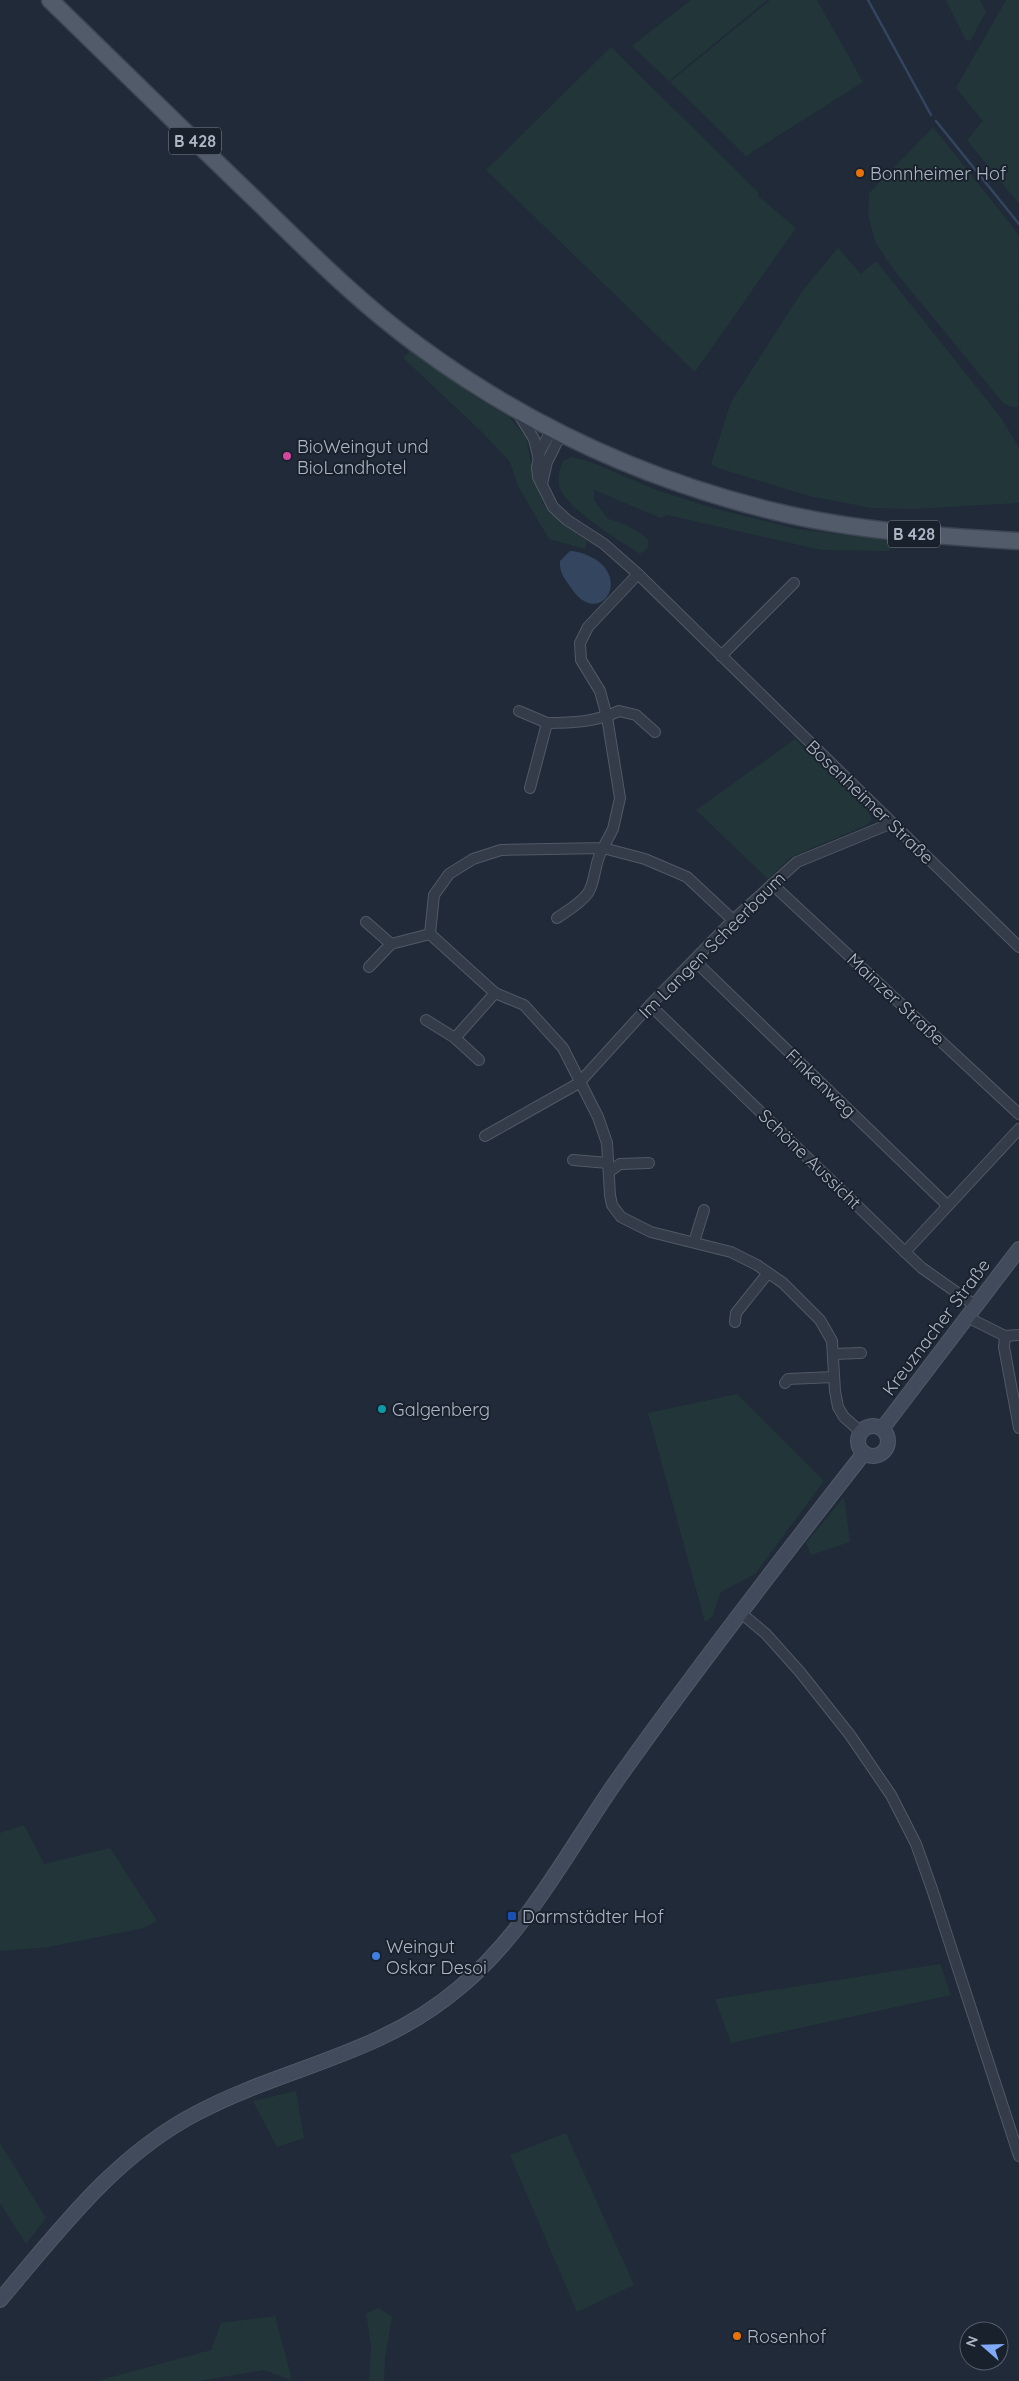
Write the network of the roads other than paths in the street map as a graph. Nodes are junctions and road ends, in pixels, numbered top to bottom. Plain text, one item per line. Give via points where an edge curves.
1 (50, 0) edge
2 (515, 409) junction
3 (556, 432) junction
4 (538, 457) junction
5 (542, 485) junction
6 (1019, 541) edge
7 (638, 574) junction
8 (794, 583) dead end
9 (721, 656) junction
10 (519, 711) dead end
11 (607, 717) junction
12 (547, 723) junction
13 (655, 732) dead end
14 (530, 788) dead end
15 (892, 822) junction
16 (603, 848) junction
17 (772, 884) junction
18 (557, 918) dead end
19 (733, 920) junction
20 (366, 922) dead end
21 (430, 934) junction
22 (391, 944) junction
23 (1019, 947) edge
24 (694, 960) junction
25 (370, 967) dead end
26 (495, 993) junction
27 (650, 1004) junction
28 (426, 1020) dead end
29 (455, 1038) junction
30 (479, 1060) dead end
31 (579, 1083) junction
32 (1019, 1114) edge
33 (1019, 1129) edge
34 (485, 1136) dead end
35 (573, 1160) dead end
36 (649, 1163) dead end
37 (609, 1167) junction
38 (947, 1205) junction
39 (704, 1210) dead end
40 (694, 1242) junction
41 (1019, 1249) edge
42 (906, 1252) junction
43 (768, 1273) junction
44 (976, 1306) junction
45 (967, 1317) junction
46 (735, 1322) dead end
47 (1019, 1335) edge
48 (1006, 1336) junction
49 (861, 1353) dead end
50 (833, 1354) junction
51 (834, 1377) junction
52 (785, 1383) dead end
53 (1019, 1428) edge
54 (882, 1429) junction
55 (861, 1432) junction
56 (864, 1453) junction
57 (741, 1613) junction
58 (1019, 2156) edge
59 (0, 2300) edge

1 - 2 main road, B 428 via 356,296 441,362
2 - 3 main road, B 428
2 - 4 street, Bosenheimer Straße via 534,440
3 - 4 street
3 - 5 street
3 - 6 main road, B 428 via 659,476 774,511 887,531
4 - 5 street, Bosenheimer Straße via 537,472
5 - 7 street, Bosenheimer Straße via 560,515 612,551
7 - 9 street, Bosenheimer Straße
7 - 11 street via 588,627 580,643 581,660 600,691
8 - 9 street
9 - 15 street, Bosenheimer Straße
10 - 12 street
11 - 12 street via 574,723
11 - 13 street via 619,711 636,715
11 - 16 street via 620,798 613,829
12 - 14 street
15 - 17 street, Im Langen Scheerbaum via 797,862
15 - 23 street, Bosenheimer Straße
16 - 18 street via 597,858 589,892
16 - 19 street via 645,859 686,877
16 - 21 street via 501,850 473,859 449,874 434,895
17 - 19 street, Im Langen Scheerbaum
17 - 32 street, Mainzer Straße
19 - 24 street, Im Langen Scheerbaum
20 - 22 street
21 - 22 street
21 - 26 street
22 - 25 street
24 - 27 street, Im Langen Scheerbaum
24 - 38 street, Finkenweg
26 - 29 street
26 - 31 street via 524,1005 542,1024 562,1048
27 - 31 street, Im Langen Scheerbaum
27 - 42 street, Schöne Aussicht
28 - 29 street
29 - 30 street
31 - 34 street, Im Langen Scheerbaum
31 - 37 street via 598,1117 607,1143
33 - 38 street
35 - 37 street
36 - 37 street
37 - 40 street via 612,1205 621,1217 651,1232
38 - 42 street
39 - 40 street
40 - 43 street via 731,1252
41 - 44 main road, Kreuznacher Straße
42 - 44 street, Schöne Aussicht via 922,1268
43 - 46 street via 736,1313
43 - 50 street via 783,1283 820,1320 832,1341
44 - 45 main road, Kreuznacher Straße
45 - 48 street
45 - 54 main road, Kreuznacher Straße
47 - 48 street
48 - 53 street via 1004,1347
49 - 50 street
50 - 51 street
51 - 52 street via 788,1379
51 - 55 street via 838,1407 844,1418
54 - 55 main road via 870,1426
54 - 56 main road via 888,1438 886,1448 874,1456
55 - 56 main road via 858,1444
56 - 57 main road
57 - 58 street via 766,1634 800,1672 850,1735 891,1795 916,1844 932,1889
57 - 59 main road via 624,1770 521,1923 476,1973 428,2012 382,2038 230,2096 157,2137 92,2193

